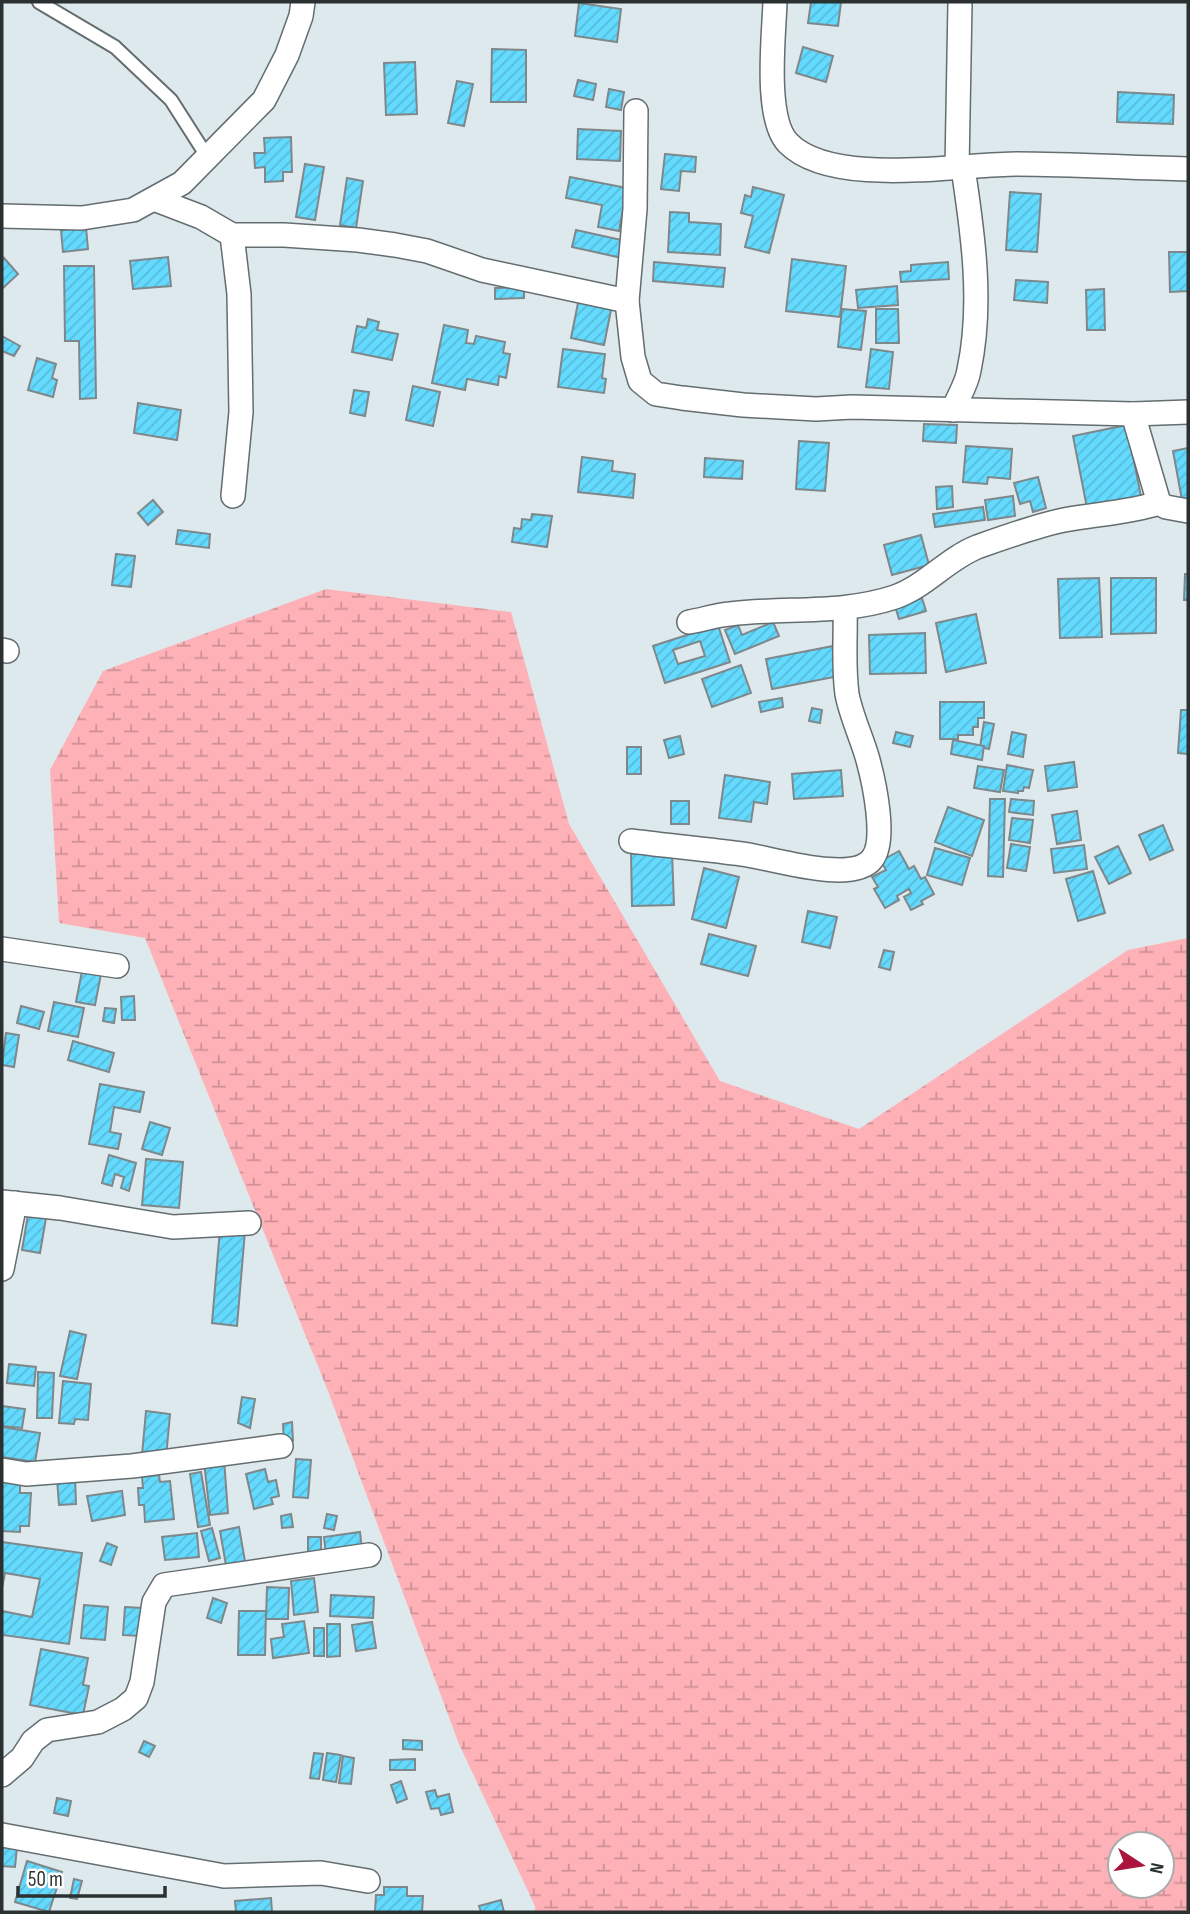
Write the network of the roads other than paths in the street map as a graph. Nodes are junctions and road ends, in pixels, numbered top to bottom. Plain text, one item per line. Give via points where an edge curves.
1 (38, 2) edge
2 (303, 2) edge
3 (775, 2) edge
4 (960, 2) edge
5 (636, 111) dead end
6 (208, 158) junction
7 (960, 168) junction
8 (1188, 169) edge
9 (154, 198) junction
10 (2, 216) edge
11 (232, 235) junction
12 (627, 301) junction
13 (953, 410) junction
14 (1188, 412) edge
15 (1133, 414) junction
16 (233, 496) dead end
17 (1159, 503) junction
18 (1188, 511) edge
19 (845, 608) junction
20 (689, 622) dead end
21 (631, 841) dead end
22 (2, 949) edge
23 (117, 966) dead end
24 (8, 1203) edge
25 (249, 1223) dead end
26 (2, 1269) edge
27 (281, 1446) dead end
28 (2, 1470) edge
29 (369, 1555) dead end
30 (2, 1775) edge
31 (2, 1835) edge
32 (368, 1881) dead end

1 - 6 lane via 115,47 171,100
2 - 6 street via 287,55 264,100
3 - 7 street via 774,99 779,128 788,143 832,166 862,170
4 - 7 street via 956,144
5 - 12 street via 635,209
6 - 9 street via 182,183
7 - 8 street via 1016,164
7 - 13 street via 973,232 975,321 969,372
9 - 10 street via 133,210 82,218
9 - 11 street
11 - 12 street via 396,245 482,270
11 - 16 street via 239,294 241,412
12 - 13 street via 640,381 656,394 816,409
13 - 15 street
14 - 15 street
15 - 17 street
17 - 18 street
17 - 19 street via 1020,532 974,548 895,596
19 - 20 street via 730,614
19 - 21 street via 847,694 869,761 877,806 873,859 846,869 819,869 746,854
22 - 23 street
24 - 25 street via 173,1227
24 - 26 street
27 - 28 street via 132,1466 26,1474
29 - 30 street via 164,1585 154,1602 136,1698 99,1723 47,1730
31 - 32 street via 224,1876 321,1873

